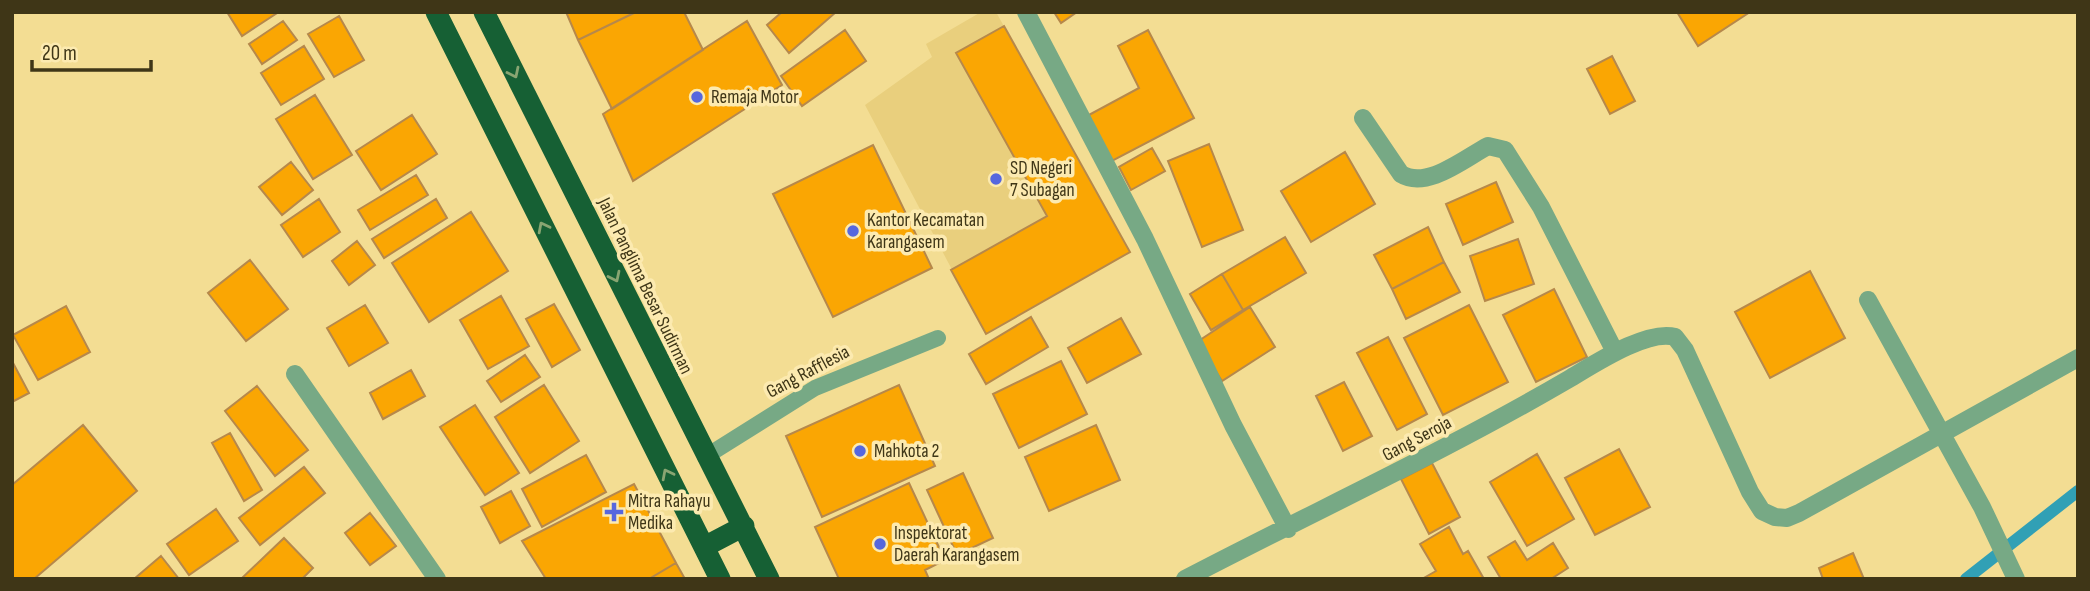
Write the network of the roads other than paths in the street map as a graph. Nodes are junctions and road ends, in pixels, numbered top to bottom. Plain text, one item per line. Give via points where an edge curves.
1 (436, 12) edge
2 (484, 12) edge
3 (1026, 12) edge
4 (1363, 118) dead end
5 (1868, 300) dead end
6 (938, 338) dead end
7 (1615, 352) junction
8 (2078, 358) edge
9 (295, 374) dead end
10 (1941, 433) junction
11 (705, 457) junction
12 (744, 526) junction
13 (1288, 529) junction
14 (704, 547) junction
15 (2015, 576) edge
16 (437, 579) edge
17 (720, 579) edge
18 (769, 579) edge
19 (1185, 579) edge

14 -> 1 highway
2 -> 11 highway, Jalan Panglima Besar Sudirman
3 - 13 street via 1145,239
4 - 7 street via 1408,178 1428,178 1489,146 1505,150 1541,207
5 - 10 street
6 - 11 lane, Gang Rafflesia via 815,388
7 - 10 street, Gang Seroja via 1667,334 1675,337 1750,492 1762,510 1775,517 1799,513
7 - 13 street, Gang Seroja via 1511,413
8 - 10 street
9 - 16 street
10 - 15 street
11 - 12 highway, Jalan Panglima Besar Sudirman
12 - 14 highway
12 - 18 highway, Jalan Panglima Besar Sudirman
13 - 19 street, Gang Seroja
14 - 17 highway

